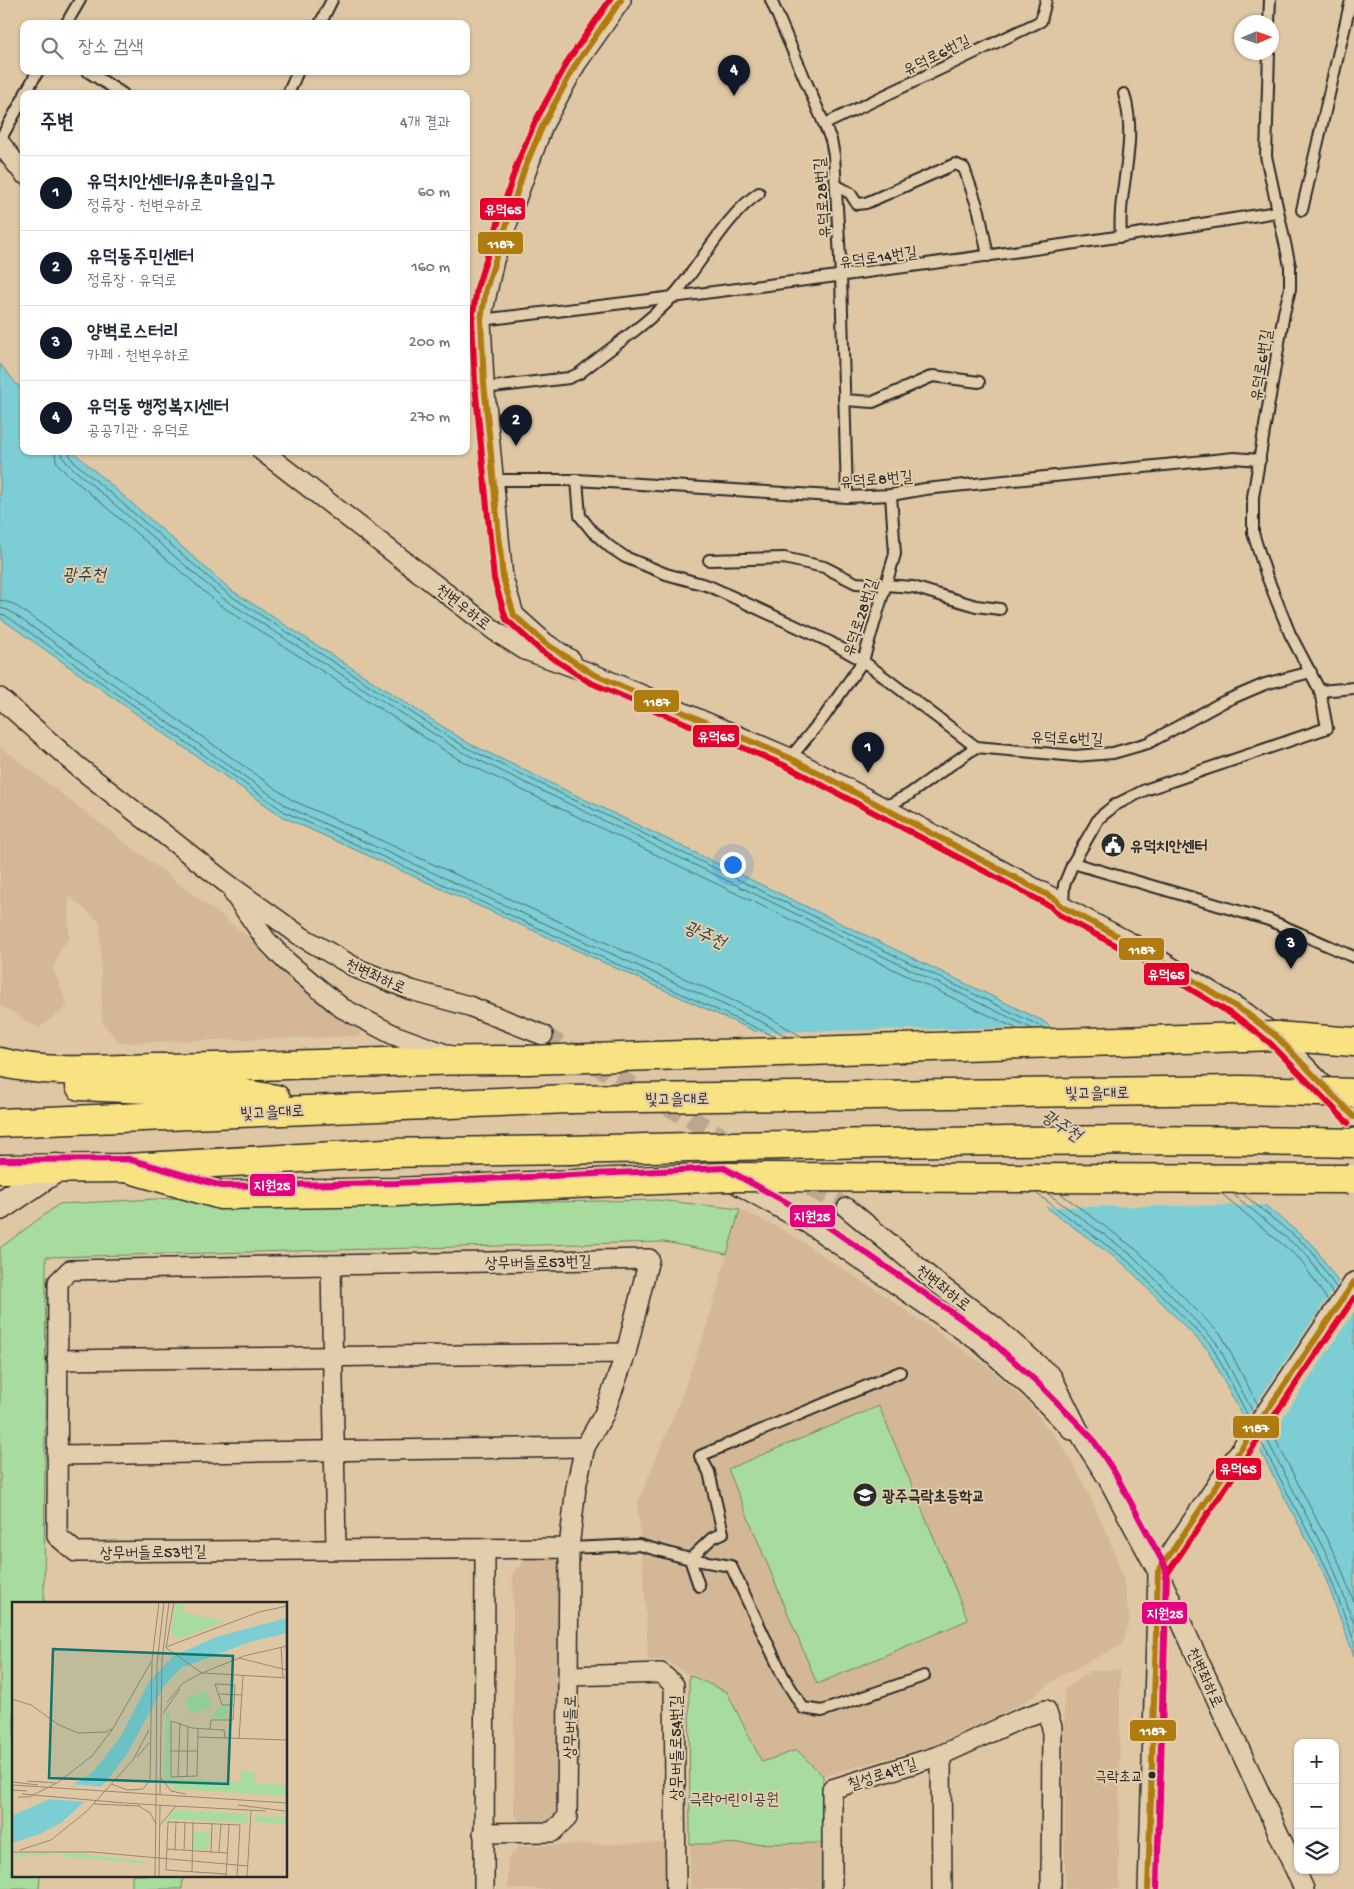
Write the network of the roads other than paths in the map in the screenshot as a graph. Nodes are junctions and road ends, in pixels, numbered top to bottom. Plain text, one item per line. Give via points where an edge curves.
1 (80, 0) edge
2 (332, 0) edge
3 (621, 0) edge
4 (771, 0) edge
5 (1046, 0) edge
6 (1270, 0) edge
7 (1351, 0) edge
8 (1269, 15) edge
9 (68, 20) edge
10 (322, 20) edge
11 (1268, 60) edge
12 (36, 75) edge
13 (93, 75) edge
14 (296, 75) edge
15 (28, 90) edge
16 (117, 90) edge
17 (290, 90) edge
18 (1124, 94) dead end
19 (20, 104) edge
20 (824, 124) junction
21 (0, 141) edge
22 (20, 168) edge
23 (837, 186) junction
24 (758, 193) dead end
25 (1302, 210) dead end
26 (1277, 212) junction
27 (1121, 237) junction
28 (988, 256) junction
29 (841, 276) junction
30 (672, 298) junction
31 (473, 315) edge
32 (979, 382) dead end
33 (484, 388) junction
34 (844, 400) junction
35 (267, 455) edge
36 (1260, 460) junction
37 (493, 480) junction
38 (577, 480) junction
39 (891, 495) junction
40 (846, 497) junction
41 (709, 560) dead end
42 (886, 585) junction
43 (1000, 609) dead end
44 (864, 660) junction
45 (1311, 672) junction
46 (593, 674) junction
47 (1354, 688) edge
48 (1320, 691) junction
49 (0, 698) edge
50 (976, 747) junction
51 (790, 758) junction
52 (885, 808) junction
53 (1073, 863) junction
54 (225, 882) junction
55 (1062, 907) junction
56 (1354, 956) edge
57 (543, 1035) tunnel mouth
58 (1276, 1036) junction
59 (1354, 1042) edge
60 (462, 1059) junction
61 (0, 1062) edge
62 (0, 1076) edge
63 (1354, 1093) edge
64 (334, 1108) junction
65 (1354, 1117) edge
66 (0, 1123) edge
67 (1354, 1143) edge
68 (56, 1168) junction
69 (126, 1168) junction
70 (0, 1169) edge
71 (724, 1177) junction
72 (1351, 1179) edge
73 (0, 1206) edge
74 (847, 1208) tunnel mouth
75 (331, 1265) junction
76 (1354, 1282) edge
77 (626, 1353) junction
78 (333, 1357) junction
79 (57, 1360) junction
80 (900, 1372) dead end
81 (1085, 1443) junction
82 (585, 1447) junction
83 (335, 1450) junction
84 (56, 1455) junction
85 (570, 1548) junction
86 (336, 1549) junction
87 (485, 1549) junction
88 (690, 1559) junction
89 (1158, 1572) junction
90 (699, 1586) dead end
91 (570, 1676) junction
92 (924, 1676) dead end
93 (941, 1755) junction
94 (483, 1833) junction
95 (484, 1889) edge
96 (676, 1889) edge
97 (832, 1889) edge
98 (942, 1889) edge
99 (1051, 1889) edge
100 (1148, 1889) edge
101 (1304, 1889) edge

1 - 9 lane
2 - 10 lane
3 - 31 street via 576,64 543,124
4 - 20 lane, 유덕로28번길
5 - 20 lane, 유덕로6번길 via 1041,21
6 - 8 lane
7 - 25 lane
11 - 26 lane, 유덕로6번길 via 1266,156
12 - 15 lane
13 - 16 lane
14 - 17 lane
18 - 27 lane via 1130,154 1120,215
19 - 21 lane
20 - 23 lane, 유덕로28번길 via 831,140
21 - 22 street
23 - 28 lane via 850,193 857,204 866,204 955,164 960,165 977,204
23 - 29 lane, 유덕로28번길
24 - 30 lane via 748,200 700,258
26 - 27 lane, 유덕로14번길
26 - 36 lane, 유덕로6번길 via 1287,242 1290,288
27 - 28 lane, 유덕로14번길
28 - 29 lane, 유덕로14번길
29 - 30 lane, 유덕로14번길
29 - 34 lane, 유덕로28번길
30 - 31 lane, 유덕로14번길
30 - 33 lane via 580,373 569,378
31 - 33 street
32 - 34 lane via 933,376 873,402
33 - 37 street
34 - 40 lane, 유덕로28번길
35 - 46 street, 천변우하로 via 510,641 544,658
36 - 39 lane, 유덕로8번길 via 1234,458
36 - 45 lane, 유덕로6번길 via 1253,497 1253,533 1290,634
37 - 38 lane, 유덕로8번길
37 - 46 street via 502,578 514,615 545,643
38 - 40 lane, 유덕로8번길
38 - 44 lane via 580,516 610,547 666,574 709,586
39 - 40 lane, 유덕로8번길
39 - 42 lane, 유덕로28번길 via 895,554
41 - 42 lane via 784,558 824,567 856,583
42 - 43 lane via 913,587 976,606
42 - 44 lane, 유덕로28번길
44 - 50 lane
44 - 51 lane, 유덕로28번길
45 - 48 lane, 유덕로6번길
45 - 50 lane, 유덕로6번길 via 1265,684 1223,702 1148,743 1113,753 1075,756
46 - 51 street, 천변우하로
47 - 48 lane
48 - 53 lane, 유덕로6번길 via 1327,728 1171,780 1124,800 1099,818
49 - 54 street, 천변좌하로 via 70,760
50 - 52 lane
51 - 52 street, 천변우하로
52 - 55 street, 천변우하로 via 1054,899
53 - 55 lane via 1064,885
53 - 56 lane via 1268,920
54 - 57 street, 천변좌하로 via 302,937 358,968 411,990 469,1006
54 - 60 street, 천변좌하로 via 266,940 342,1008 394,1035
55 - 58 street, 천변우하로 via 1149,953 1246,1013
58 - 59 highway
58 - 60 highway, bridge via 527,1060
58 - 65 street, 천변우하로
60 - 61 highway via 217,1068 55,1069
62 - 64 highway via 41,1085 238,1093
63 - 64 highway, 빛고을대로, bridge via 1242,1090 569,1099
64 - 66 highway, 빛고을대로
67 - 69 highway, bridge via 842,1143 386,1153
68 - 69 highway
68 - 70 highway
68 - 73 main road
69 - 71 highway via 221,1195 396,1192
71 - 72 highway, bridge
71 - 81 street, 천변좌하로 via 812,1226 981,1343
74 - 81 street, 천변좌하로 via 1052,1377
75 - 77 street, 상무버들로53번길 via 649,1258
75 - 78 street
75 - 79 street, 상무버들로53번길 via 70,1270 58,1282
76 - 89 street
77 - 78 street
77 - 82 street, 상무버들로53번길 via 604,1414
78 - 79 street
78 - 83 street
79 - 84 street, 상무버들로53번길
80 - 88 lane via 700,1456 709,1472 723,1533 712,1538
81 - 89 street, 천변좌하로
82 - 83 street
82 - 85 street, 상무버들로53번길 via 576,1487
83 - 84 street
83 - 86 street
84 - 86 street, 상무버들로53번길 via 57,1536 76,1552
85 - 87 street
85 - 88 lane via 639,1545
85 - 91 street, 상무버들로
86 - 87 street, 상무버들로53번길
87 - 94 street
88 - 90 lane
88 - 92 lane via 731,1566 783,1676 803,1708 822,1710
89 - 100 street
89 - 101 street, 천변좌하로
91 - 94 street, 상무버들로 via 567,1818 552,1832
91 - 96 street, 상무버들로54번길 via 661,1674 674,1685
93 - 97 street, 칠성로4번길 via 832,1789
93 - 98 street, 칠성로4번길
93 - 99 street, 칠성로4번길 via 1046,1710 1052,1727
94 - 95 street

